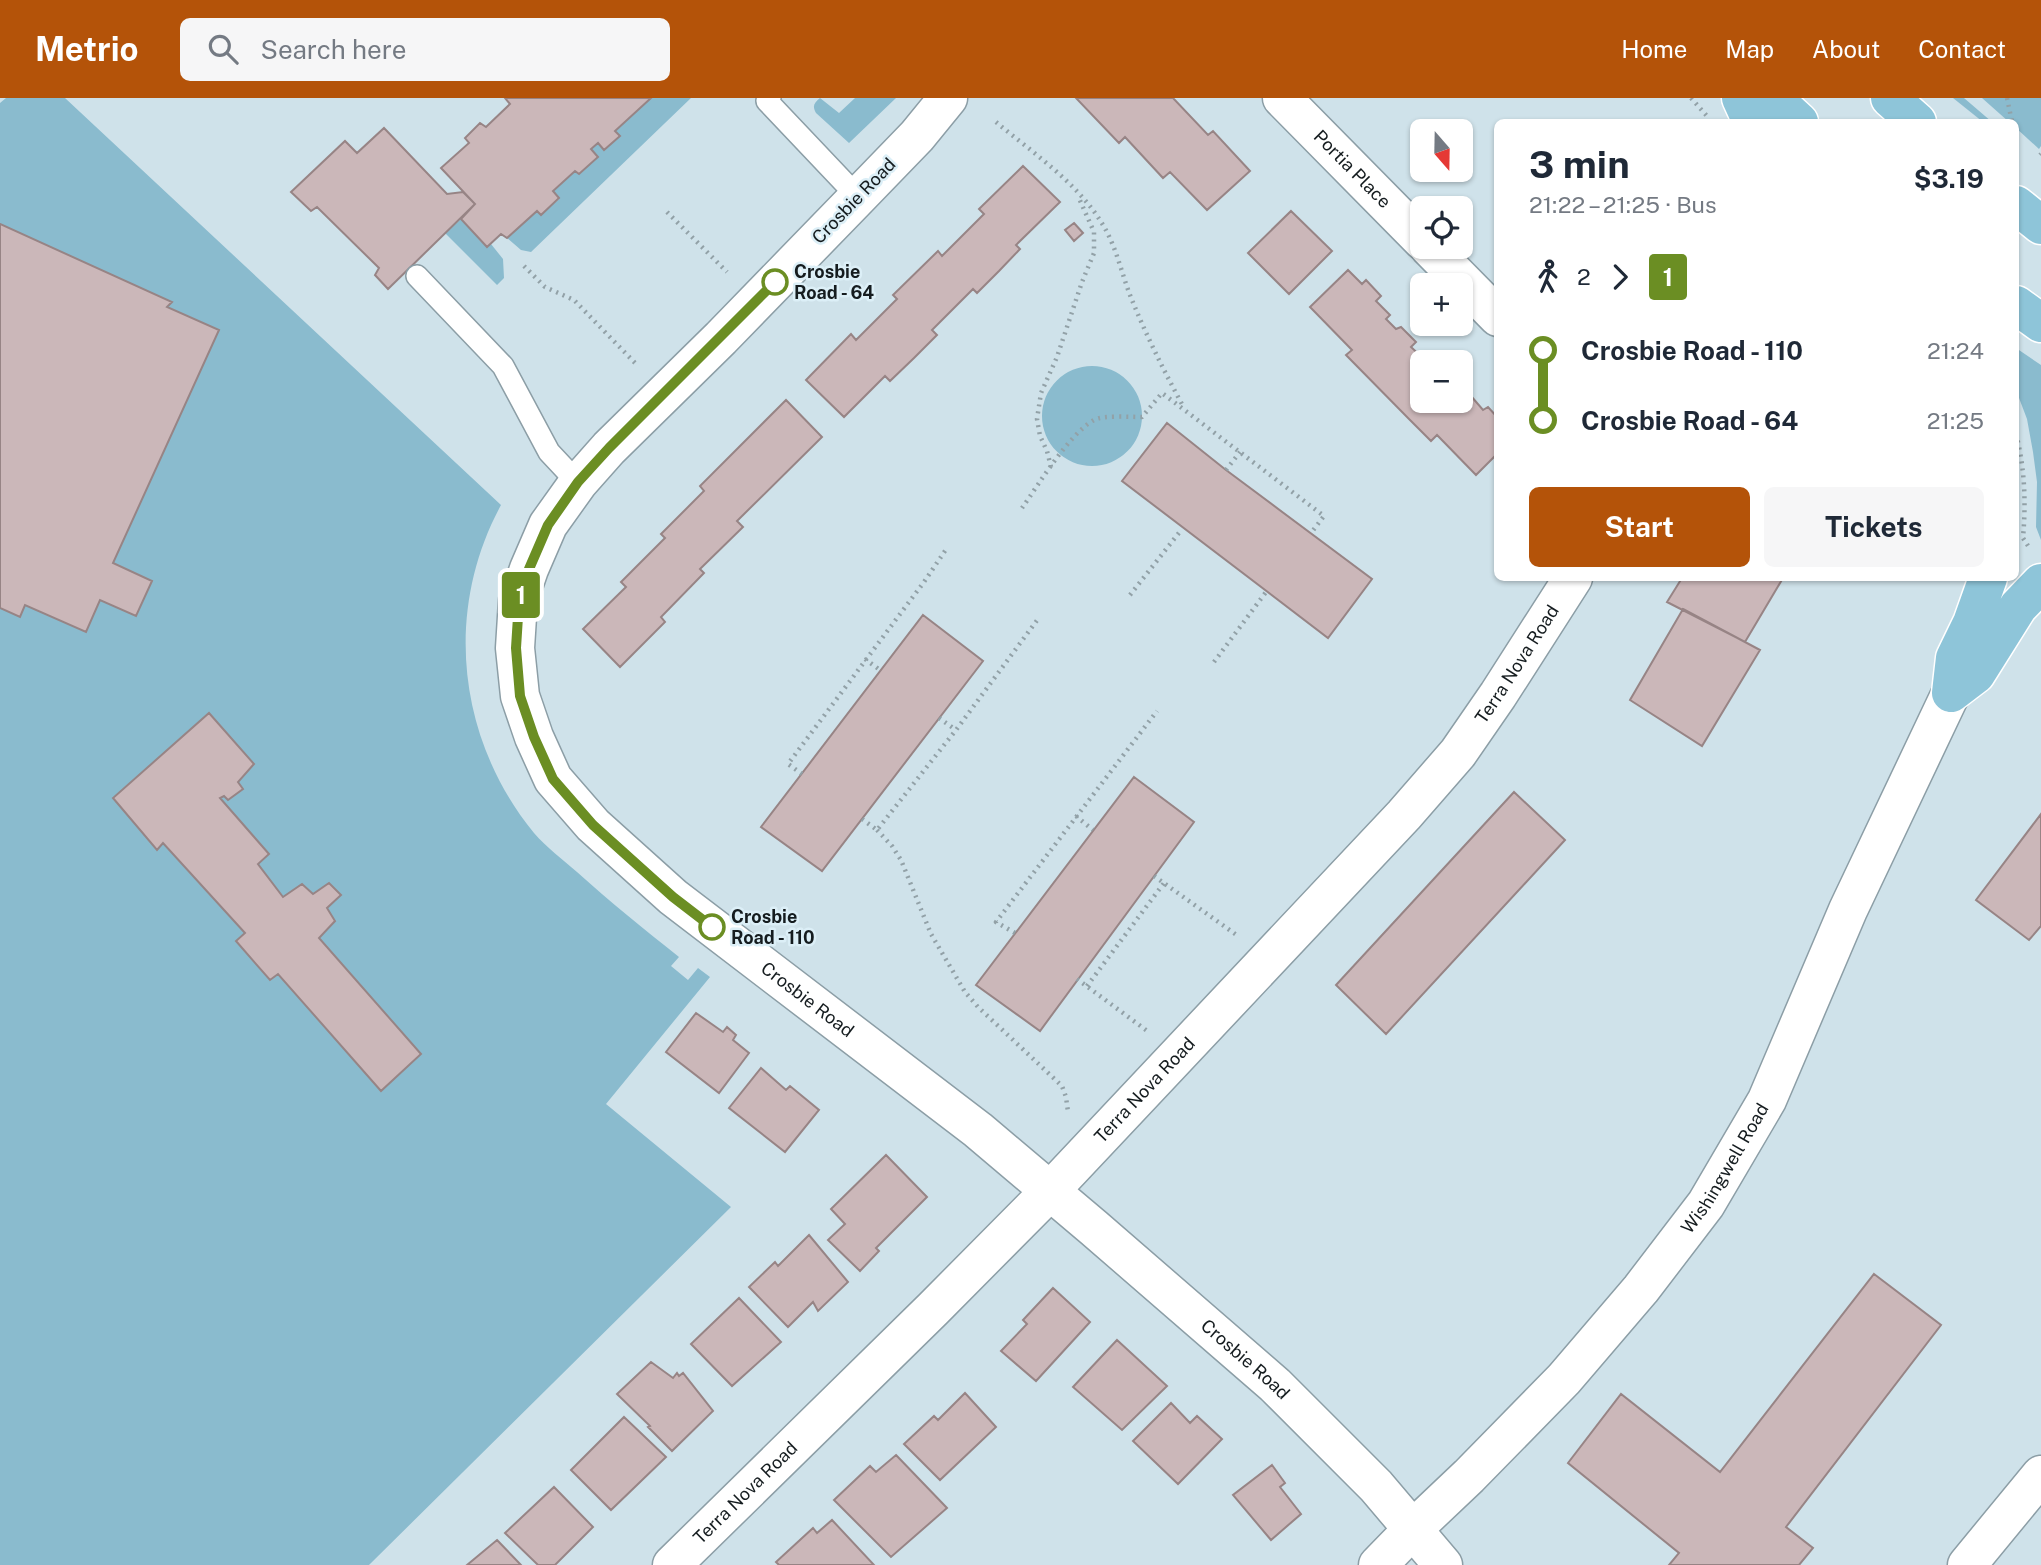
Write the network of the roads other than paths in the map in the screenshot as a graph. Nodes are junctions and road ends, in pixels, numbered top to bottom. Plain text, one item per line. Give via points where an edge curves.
1 (770, 98) edge
2 (948, 98) edge
3 (1282, 98) edge
4 (1741, 98) edge
5 (1773, 98) edge
6 (1890, 98) edge
7 (1751, 119) edge
8 (1796, 119) edge
9 (1914, 119) edge
10 (2019, 189) edge
11 (858, 197) junction
12 (2041, 201) edge
13 (2019, 207) edge
14 (2041, 225) edge
15 (1410, 228) edge
16 (1441, 259) edge
17 (417, 276) dead end
18 (2019, 307) edge
19 (1494, 313) edge
20 (2041, 323) edge
21 (578, 482) junction
22 (2039, 570) edge
23 (1571, 581) edge
24 (1987, 581) edge
25 (1951, 693) junction
26 (1050, 1191) junction
27 (2041, 1475) edge
28 (1412, 1530) junction
29 (672, 1565) edge
30 (1378, 1565) edge
31 (1443, 1565) edge
32 (1967, 1565) edge

1 - 11 lane via 767,101
2 - 11 street, Crosbie Road
3 - 15 street, Portia Place
4 - 7 main road
5 - 8 main road
6 - 9 main road
10 - 12 main road
11 - 21 street, Crosbie Road
13 - 14 main road
16 - 19 street
17 - 21 lane via 503,366 549,452
18 - 20 main road
21 - 26 street, Crosbie Road via 548,525 519,601 520,696 553,779 593,825 673,897 978,1130
22 - 25 main road via 1976,674
23 - 26 street, Terra Nova Road via 1458,753
24 - 25 main road via 1955,658
25 - 28 street, Wishingwell Road via 1848,909 1767,1100 1706,1204 1642,1289 1564,1379
26 - 28 street, Crosbie Road via 1275,1385 1376,1486
26 - 29 street, Terra Nova Road
27 - 32 street
28 - 30 street, Wishingwell Road
28 - 31 street, Crosbie Road

